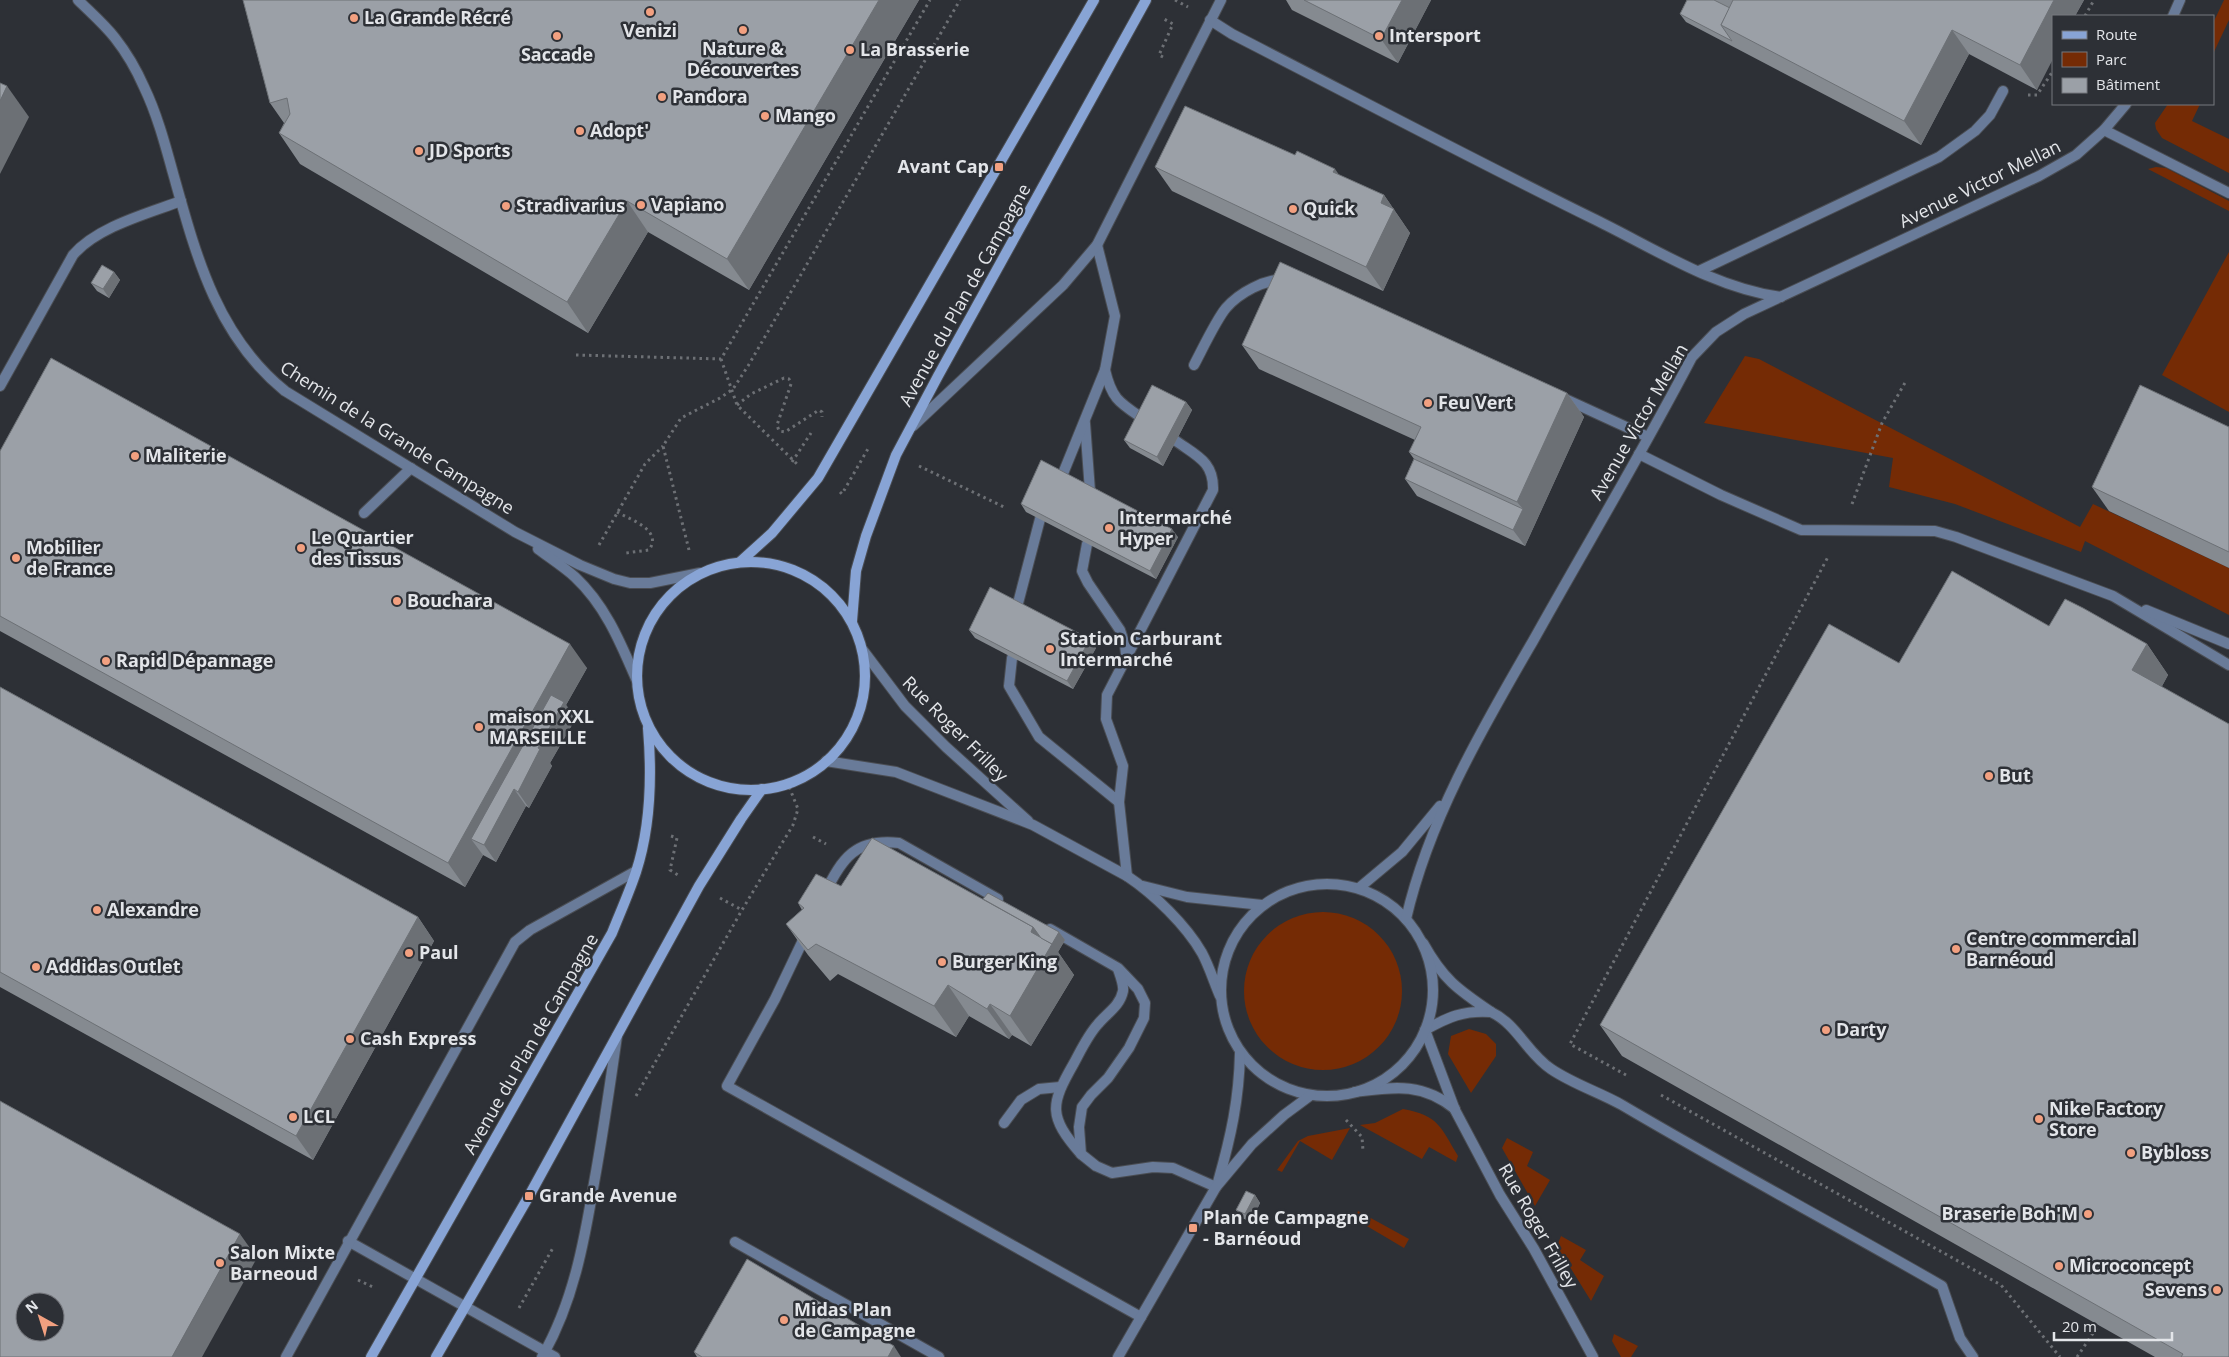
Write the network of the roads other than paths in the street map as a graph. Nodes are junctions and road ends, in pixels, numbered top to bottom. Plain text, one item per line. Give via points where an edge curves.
1 (78, 0) edge
2 (1094, 0) edge
3 (1221, 0) edge
4 (2180, 0) edge
5 (1144, 4) edge
6 (2173, 15) edge
7 (1210, 20) junction
8 (2003, 91) road end
9 (2125, 105) edge
10 (2104, 130) junction
11 (2229, 193) edge
12 (181, 201) junction
13 (1097, 245) junction
14 (1699, 271) junction
15 (1299, 278) edge
16 (1781, 297) junction
17 (1194, 365) dead end
18 (1105, 370) junction
19 (0, 386) edge
20 (1550, 392) edge
21 (1085, 419) junction
22 (1145, 420) edge
23 (910, 428) junction
24 (1648, 437) junction
25 (1176, 441) dead end
26 (1639, 454) junction
27 (411, 468) junction
28 (1062, 476) edge
29 (1090, 491) edge
30 (364, 513) dead end
31 (1040, 519) edge
32 (515, 532) junction
33 (1087, 544) edge
34 (740, 562) junction
35 (700, 574) junction
36 (2113, 596) junction
37 (1017, 607) edge
38 (852, 621) junction
39 (2229, 644) edge
40 (862, 649) junction
41 (1126, 656) junction
42 (1012, 658) edge
43 (2229, 665) edge
44 (637, 681) junction
45 (647, 724) junction
46 (826, 761) junction
47 (762, 789) junction
48 (1452, 789) junction
49 (1119, 802) junction
50 (1033, 825) junction
51 (636, 871) junction
52 (1127, 876) junction
53 (1141, 885) junction
54 (1358, 888) junction
55 (821, 902) edge
56 (1008, 905) edge
57 (1262, 905) junction
58 (1406, 919) junction
59 (812, 920) edge
60 (1042, 924) edge
61 (1423, 943) junction
62 (1118, 968) junction
63 (1220, 997) junction
64 (1491, 1012) junction
65 (1425, 1030) junction
66 (618, 1035) junction
67 (1240, 1053) junction
68 (1060, 1087) junction
69 (1355, 1092) junction
70 (1311, 1095) junction
71 (1455, 1110) junction
72 (1004, 1123) dead end
73 (1082, 1154) junction
74 (1216, 1187) junction
75 (348, 1241) junction
76 (735, 1242) dead end
77 (415, 1278) junction
78 (464, 1306) junction
79 (1141, 1318) junction
80 (543, 1354) edge
81 (286, 1357) edge
82 (371, 1357) edge
83 (436, 1357) edge
84 (556, 1357) edge
85 (939, 1357) edge
86 (1118, 1357) edge
87 (1593, 1357) edge
88 (1973, 1357) edge

1 - 12 street, Chemin de la Grande Campagne via 115,38 144,86 159,124
2 - 34 main road, Avenue du Plan de Campagne via 818,478 772,533
3 - 7 street
4 - 6 street
5 - 23 main road, Avenue du Plan de Campagne
7 - 13 street
7 - 14 street
8 - 14 street via 1990,115 1976,131 1940,157
9 - 10 street, Avenue Victor Mellan
10 - 11 street
10 - 16 street, Avenue Victor Mellan via 2076,155 2039,176
12 - 19 street via 104,232 82,245 73,255
12 - 27 street, Chemin de la Grande Campagne via 225,322 255,363 286,391
13 - 18 street via 1115,316
13 - 23 street via 1063,285
14 - 16 street via 1753,293
15 - 17 street via 1270,279 1226,308
16 - 24 street, Avenue Victor Mellan via 1744,314 1716,332 1698,350
18 - 21 street
18 - 22 street via 1112,394
20 - 24 street
21 - 28 street
21 - 29 street
23 - 38 main road, Avenue du Plan de Campagne via 896,455 866,536 856,570
24 - 26 street, Avenue Victor Mellan
25 - 41 street via 1207,464 1213,477 1213,490
26 - 36 street via 1801,530 1935,531
26 - 48 street, Avenue Victor Mellan
27 - 30 street
27 - 32 street, Chemin de la Grande Campagne
31 - 37 street
32 - 35 street, Chemin de la Grande Campagne via 614,579 650,583
32 - 44 street, Chemin de la Grande Campagne via 576,578 595,600 618,637
33 - 41 street via 1082,571 1120,630
34 - 35 main road
34 - 38 main road via 766,562 792,569 816,582 836,599
35 - 44 main road via 678,588 660,607 639,654
36 - 39 street
36 - 43 street
38 - 40 main road
40 - 46 main road via 865,679 860,710 846,738
40 - 50 street, Rue Roger Frilley via 905,706
41 - 49 street via 1107,695 1106,719 1123,766
42 - 49 street via 1009,686 1039,737
44 - 45 main road
45 - 47 main road via 662,748 683,767 707,781 734,789
45 - 51 main road, Avenue du Plan de Campagne via 651,772 645,829
46 - 47 main road via 788,784
46 - 50 street, Rue Roger Frilley via 896,772
47 - 66 main road via 700,886
48 - 54 street, Avenue Victor Mellan via 1402,852
48 - 58 street, Avenue Victor Mellan via 1424,854
49 - 52 street
50 - 52 street, Rue Roger Frilley
51 - 75 street via 530,930 515,942
51 - 77 main road, Avenue du Plan de Campagne via 612,933 584,985
52 - 53 street, Rue Roger Frilley
53 - 57 street, Rue Roger Frilley via 1187,897
53 - 63 street, Rue Roger Frilley via 1174,917 1202,952
54 - 57 street via 1325,883 1292,889
54 - 58 street via 1384,900
55 - 56 street via 847,856 866,845 882,841 899,843
57 - 63 street via 1234,938 1224,962
58 - 61 street
59 - 79 street via 774,999 726,1086
60 - 62 street
61 - 64 street via 1437,969
61 - 65 street via 1431,971 1432,1002
62 - 68 street via 1124,989 1118,1004 1092,1031
62 - 73 street via 1138,989 1145,1003 1144,1018 1108,1078 1082,1107 1079,1127
63 - 67 street via 1226,1026
64 - 65 street via 1460,1013
64 - 88 street via 1508,1022 1533,1054 1551,1069 1942,1286 1960,1338
65 - 69 street via 1410,1056 1394,1072
65 - 71 street, Rue Roger Frilley
66 - 78 main road
66 - 80 street via 585,1239 568,1300
67 - 70 street via 1260,1073 1284,1088
67 - 74 street via 1240,1089
68 - 72 street via 1039,1089 1021,1100
68 - 73 street via 1055,1102 1058,1118 1066,1136
69 - 70 street
69 - 71 street, Rue Roger Frilley via 1406,1088 1428,1092
70 - 74 street via 1284,1114 1252,1144
71 - 87 street, Rue Roger Frilley
73 - 74 street via 1096,1166 1112,1173 1153,1166 1173,1168
74 - 79 street
75 - 77 street
75 - 81 street
76 - 85 street
77 - 78 street
77 - 82 main road, Avenue du Plan de Campagne
78 - 80 street
78 - 83 main road
79 - 86 street
80 - 84 street

